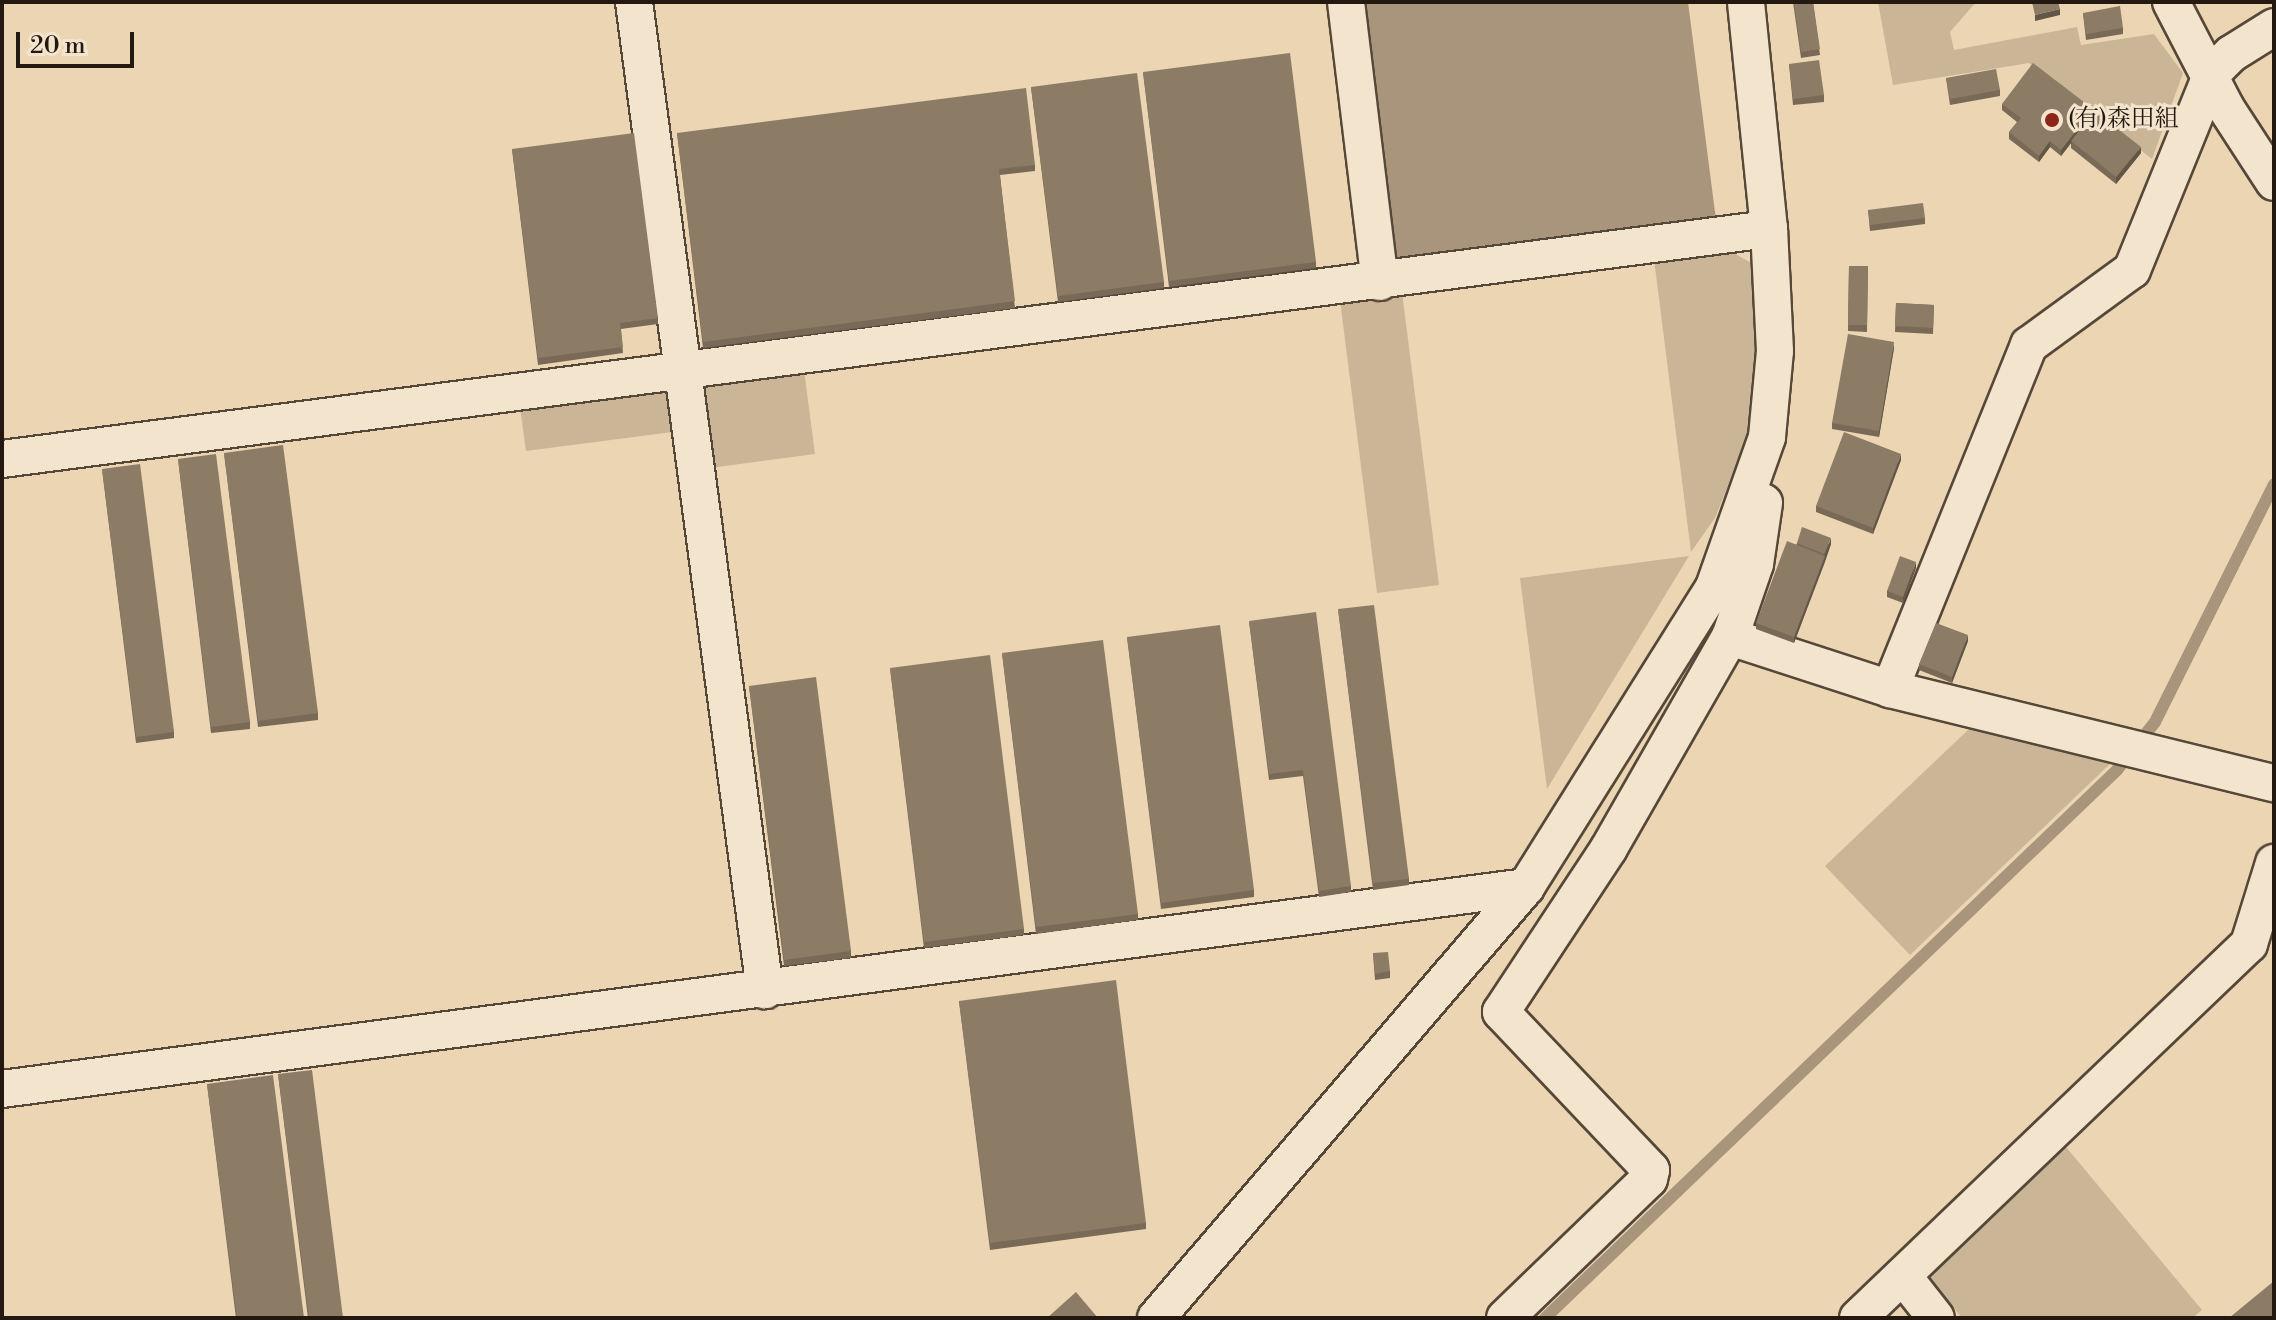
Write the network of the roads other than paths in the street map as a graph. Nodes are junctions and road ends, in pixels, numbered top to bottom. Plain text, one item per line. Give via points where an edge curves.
1 (634, 2) edge
2 (1346, 2) edge
3 (1746, 2) edge
4 (2171, 2) edge
5 (2274, 27) edge
6 (2212, 73) junction
7 (2274, 182) edge
8 (1769, 229) junction
9 (1380, 282) junction
10 (683, 372) junction
11 (1767, 437) junction
12 (2, 459) edge
13 (1730, 637) junction
14 (1890, 689) junction
15 (2274, 783) edge
16 (2274, 863) edge
17 (1526, 887) junction
18 (765, 990) junction
19 (2, 1089) edge
20 (1903, 1276) junction
21 (1156, 1318) edge
22 (1505, 1318) edge
23 (1858, 1318) edge
24 (1936, 1318) edge

1 - 10 street
2 - 9 street
3 - 8 street
4 - 6 street
5 - 6 street
6 - 7 street via 2226,108
6 - 14 street via 2132,270 2029,345 2012,376
8 - 9 street
8 - 11 street via 1775,351
9 - 10 street
10 - 12 street
10 - 18 street
11 - 13 street via 1767,487 1755,564
11 - 17 street via 1714,587
13 - 14 street
13 - 22 street via 1609,848 1501,1012 1651,1170 1649,1179
14 - 15 street
16 - 20 street via 2249,944
17 - 18 street
17 - 21 street
18 - 19 street
20 - 23 street
20 - 24 street

